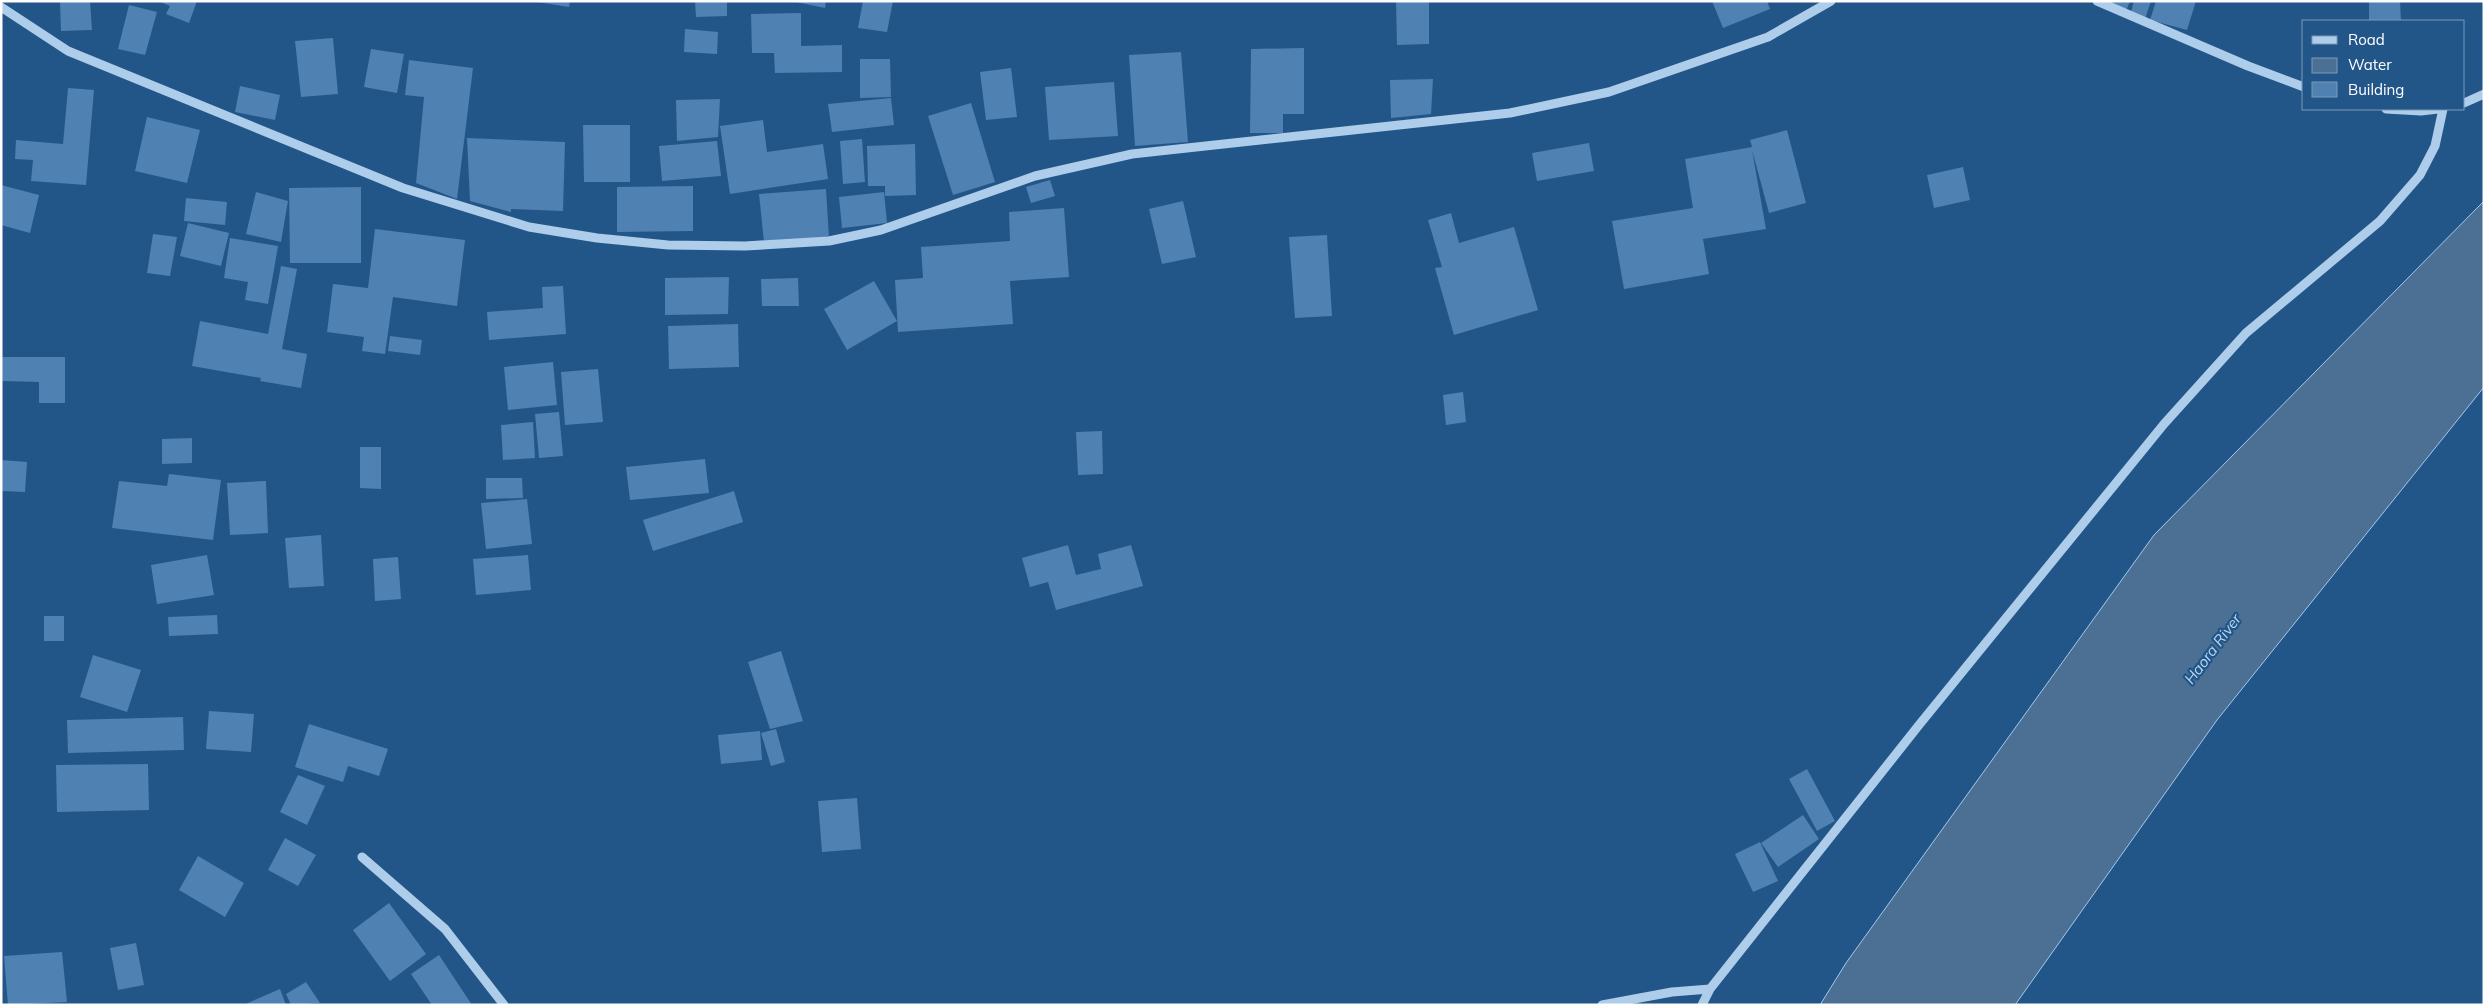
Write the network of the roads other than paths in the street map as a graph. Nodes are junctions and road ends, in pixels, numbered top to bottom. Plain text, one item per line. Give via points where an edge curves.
1 (1831, 1) edge
2 (2097, 1) edge
3 (1, 7) edge
4 (2302, 86) edge
5 (2484, 94) edge
6 (2465, 103) edge
7 (2396, 110) edge
8 (2422, 110) edge
9 (2443, 110) edge
10 (362, 857) dead end
11 (1710, 989) junction
12 (504, 1005) edge
13 (1602, 1005) edge
14 (1702, 1005) edge

1 - 3 street via 1768,37 1609,92 1510,113 1132,154 1035,176 881,230 829,241 745,246 668,245 529,227 403,188 68,50
2 - 4 street
5 - 6 street
7 - 8 street
9 - 11 street via 2435,146 2420,176 2380,221 2246,333 2164,424
10 - 12 street via 445,929
11 - 13 street via 1672,992
11 - 14 street

